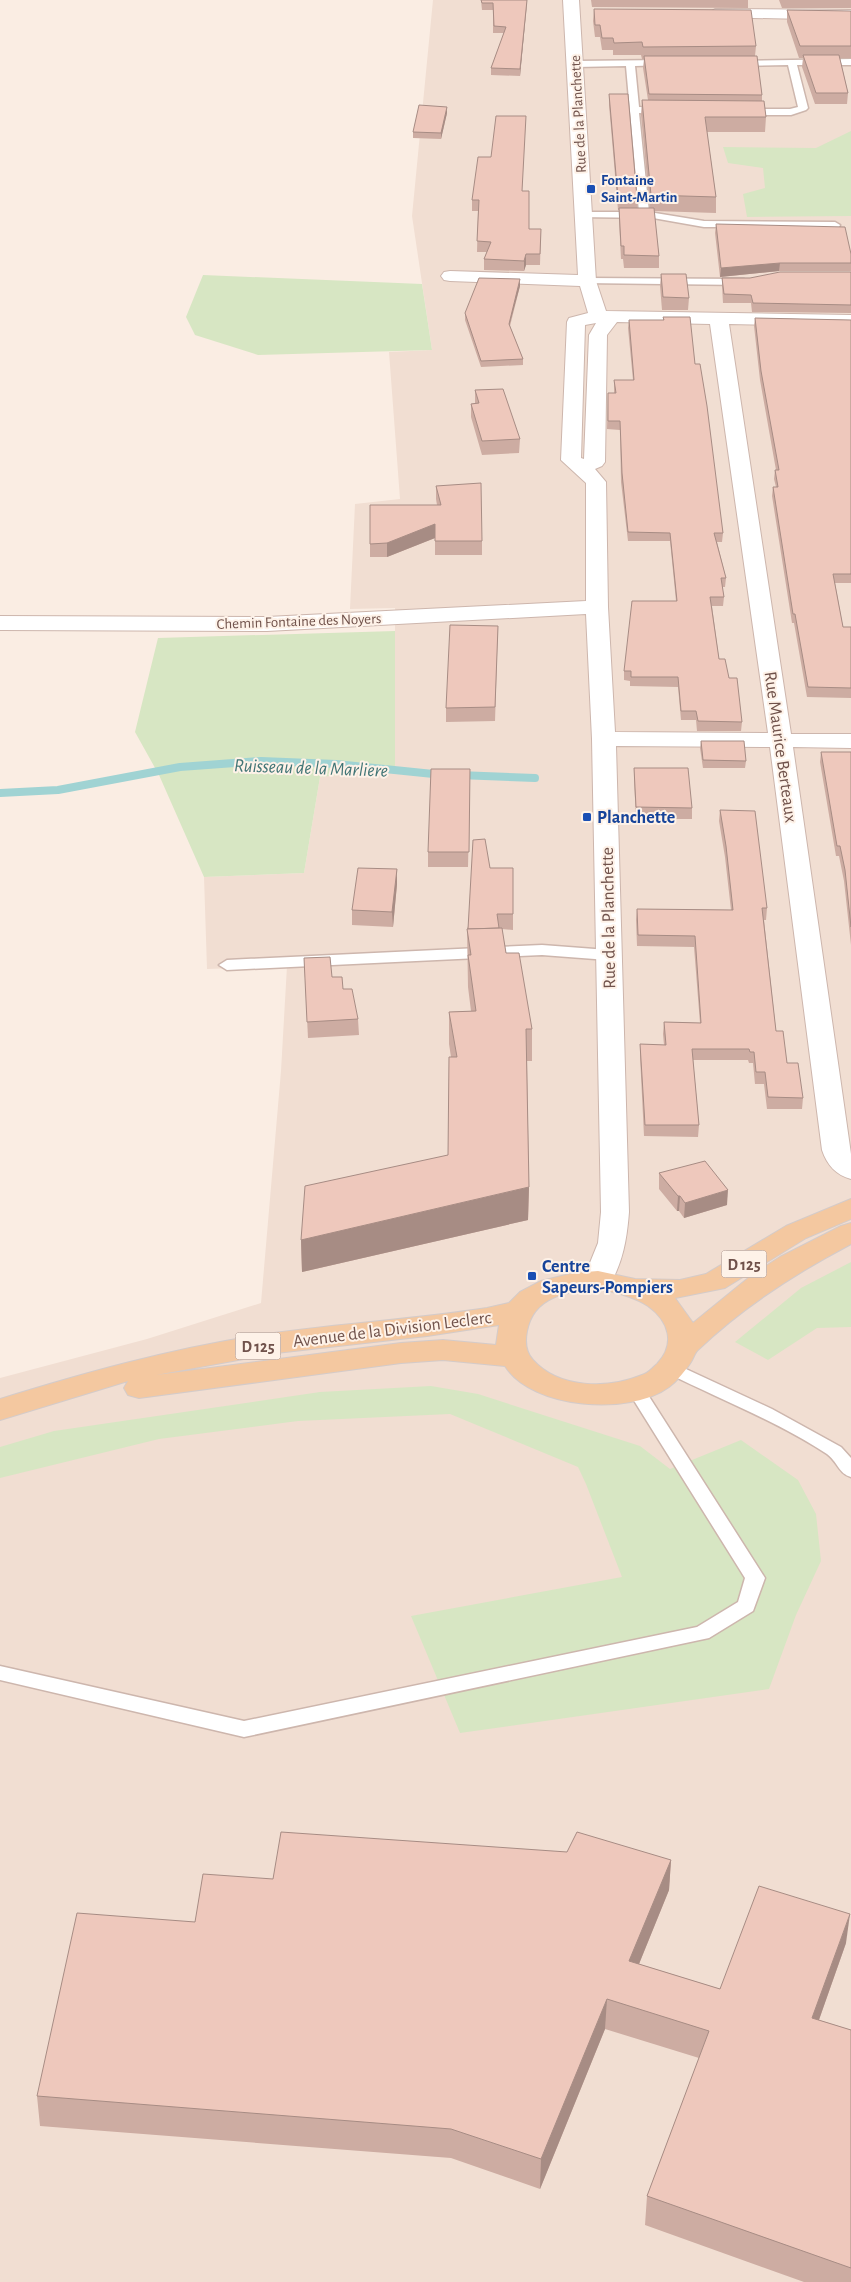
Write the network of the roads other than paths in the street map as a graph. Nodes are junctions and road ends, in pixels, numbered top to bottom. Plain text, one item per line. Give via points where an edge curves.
1 (575, 10) edge
2 (702, 14) edge
3 (851, 14) edge
4 (792, 62) junction
5 (851, 62) edge
6 (678, 63) edge
7 (726, 63) edge
8 (576, 64) junction
9 (630, 64) junction
10 (635, 110) junction
11 (674, 111) edge
12 (733, 112) edge
13 (582, 215) junction
14 (644, 215) junction
15 (836, 225) edge
16 (450, 276) dead end
17 (759, 280) edge
18 (587, 281) junction
19 (598, 316) junction
20 (719, 319) junction
21 (851, 320) edge
22 (597, 607) junction
23 (0, 623) edge
24 (604, 739) junction
25 (780, 741) junction
26 (851, 741) edge
27 (608, 955) junction
28 (227, 965) dead end
29 (851, 1170) edge
30 (851, 1208) edge
31 (851, 1232) edge
32 (598, 1280) junction
33 (630, 1286) junction
34 (518, 1311) junction
35 (515, 1357) junction
36 (678, 1357) junction
37 (637, 1391) junction
38 (2, 1410) edge
39 (851, 1471) edge
40 (0, 1674) edge

1 - 8 street, Rue de la Planchette
2 - 3 street
4 - 5 lane
4 - 7 lane
4 - 12 lane via 803,108 791,112
6 - 9 lane
8 - 9 lane
8 - 13 street, Rue de la Planchette
9 - 10 lane
10 - 11 lane
10 - 14 lane
13 - 14 lane
13 - 18 street, Rue de la Planchette
14 - 15 lane via 704,224
16 - 18 street
17 - 18 lane
18 - 19 street, Rue de la Planchette
19 - 20 street
19 - 22 street, Rue de la Planchette via 576,322 571,460 596,482
20 - 21 street
20 - 25 street, Rue Maurice Berteaux
22 - 23 street, Chemin Fontaine des Noyers via 267,624
22 - 24 street, Rue de la Planchette
24 - 25 street
24 - 27 street, Rue de la Planchette
25 - 26 street
25 - 29 street, Rue Maurice Berteaux via 836,1150
27 - 28 lane via 542,950
27 - 32 street, Rue de la Planchette via 615,1212 612,1244
30 - 33 main road, D 125 via 796,1232 715,1281 680,1288
31 - 36 main road, D 125 via 762,1282
32 - 33 main road
32 - 34 main road via 558,1285 533,1297
33 - 36 main road via 665,1304 678,1319 684,1336
34 - 35 main road via 510,1326 510,1342
34 - 38 main road, Avenue de la Division Leclerc / D 125 via 439,1326 328,1336 210,1355 107,1376
35 - 37 main road via 529,1373 567,1392 606,1396
35 - 38 main road, Avenue de la Division Leclerc / D 125 via 443,1350 401,1353 186,1380
36 - 37 main road via 657,1382
36 - 39 lane via 766,1413 835,1450
37 - 40 lane via 755,1578 746,1606 702,1633 244,1729

